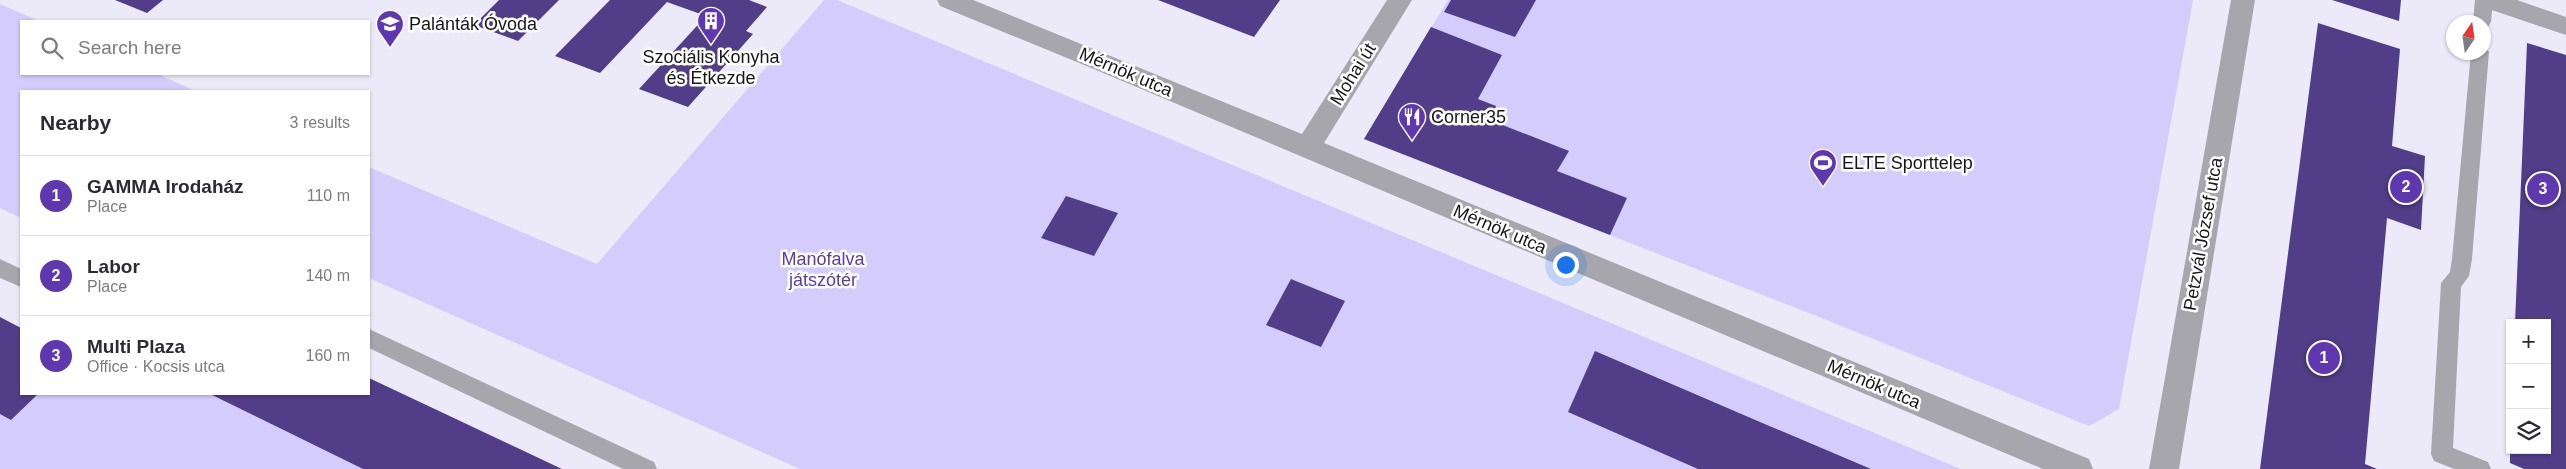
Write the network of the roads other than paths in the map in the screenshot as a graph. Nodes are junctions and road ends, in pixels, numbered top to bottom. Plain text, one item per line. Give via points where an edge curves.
1 (949, 0) edge
2 (1400, 0) edge
3 (2243, 0) edge
4 (2484, 0) edge
5 (2489, 0) edge
6 (2483, 15) edge
7 (2566, 26) edge
8 (2479, 60) edge
9 (1306, 148) junction
10 (0, 268) edge
11 (20, 278) edge
12 (370, 338) edge
13 (646, 469) edge
14 (2078, 469) edge
15 (2164, 469) edge
16 (2480, 469) edge

1 - 9 street, Mérnök utca
2 - 9 street, Mohai út
3 - 15 street, Petzvál József utca
4 - 6 lane
5 - 7 street
8 - 16 lane via 2462,259 2459,276 2451,284 2442,454
9 - 14 street, Mérnök utca
10 - 11 lane
12 - 13 lane

